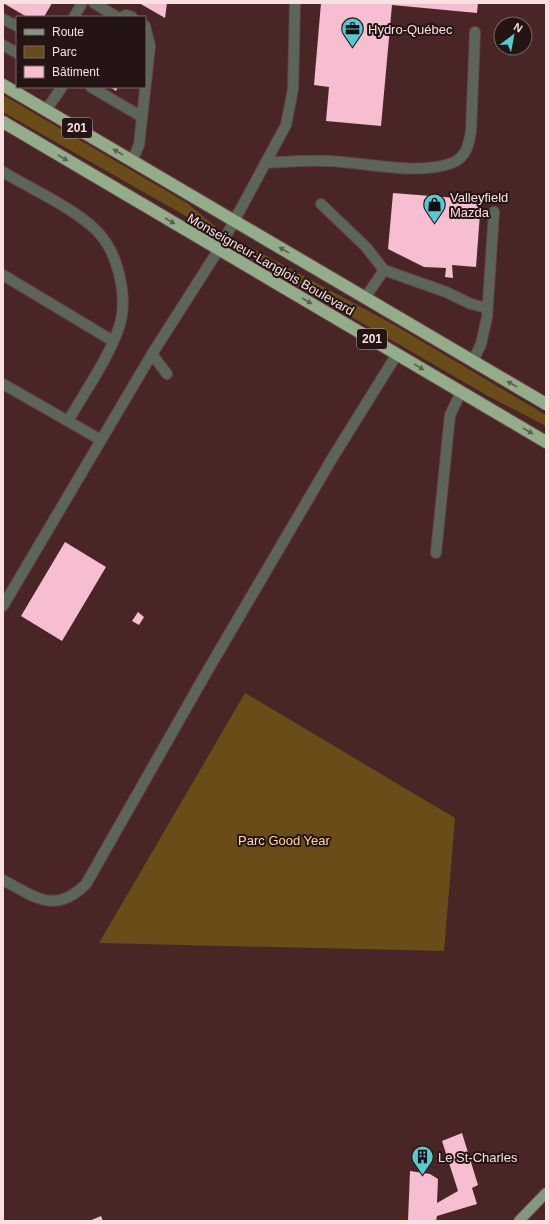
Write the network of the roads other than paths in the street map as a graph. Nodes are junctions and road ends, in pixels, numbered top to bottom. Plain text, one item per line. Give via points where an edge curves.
1 (82, 3) edge
2 (94, 3) edge
3 (295, 3) edge
4 (75, 16) edge
5 (115, 16) edge
6 (3, 19) edge
7 (16, 26) edge
8 (146, 30) edge
9 (475, 32) dead end
10 (3, 45) edge
11 (16, 52) edge
12 (146, 82) edge
13 (3, 85) edge
14 (61, 88) edge
15 (93, 88) edge
16 (145, 88) edge
17 (21, 91) edge
18 (46, 110) junction
19 (142, 117) junction
20 (3, 122) edge
21 (132, 161) junction
22 (266, 163) junction
23 (3, 172) edge
24 (321, 204) dead end
25 (494, 212) dead end
26 (235, 221) junction
27 (219, 249) junction
28 (384, 270) junction
29 (3, 275) edge
30 (365, 298) junction
31 (487, 308) junction
32 (113, 341) junction
33 (152, 354) junction
34 (396, 354) junction
35 (473, 361) junction
36 (167, 374) dead end
37 (3, 384) edge
38 (461, 392) junction
39 (546, 404) edge
40 (68, 421) junction
41 (101, 440) junction
42 (546, 442) edge
43 (436, 553) dead end
44 (3, 606) edge
45 (3, 880) edge
46 (546, 1193) edge
47 (542, 1200) edge
48 (519, 1221) edge

1 - 4 lane
2 - 5 lane
3 - 22 lane via 293,89 286,125
6 - 7 lane
8 - 12 lane via 150,46
9 - 22 lane via 471,131 468,147 453,163 417,168 326,161
10 - 11 lane
13 - 17 highway, Monseigneur-Langlois Boulevard / 201
14 - 18 lane
15 - 19 lane
16 - 19 lane
17 - 18 highway, Monseigneur-Langlois Boulevard / 201
21 -> 18 highway, Monseigneur-Langlois Boulevard / 201
19 - 21 lane via 138,149
20 -> 27 highway, Monseigneur-Langlois Boulevard / 201
21 - 26 highway, Monseigneur-Langlois Boulevard / 201
22 - 26 lane
23 - 32 lane via 75,214 104,239 117,264 122,289 122,314
24 - 28 lane via 366,247
25 - 31 lane
26 - 27 lane
30 -> 26 highway, Monseigneur-Langlois Boulevard / 201
27 - 33 lane
27 -> 34 highway, Monseigneur-Langlois Boulevard / 201
28 - 30 lane
28 - 31 lane
29 - 32 lane
30 - 35 highway, Monseigneur-Langlois Boulevard / 201
31 - 35 lane via 481,344
32 - 40 lane
33 - 36 lane
33 - 41 lane
34 -> 38 highway, Monseigneur-Langlois Boulevard / 201
34 - 45 lane via 205,675 86,884 76,894 53,902 37,898
39 -> 35 highway, Monseigneur-Langlois Boulevard / 201
37 - 40 lane
38 -> 42 highway, Monseigneur-Langlois Boulevard / 201
38 - 43 lane via 450,415
40 - 41 lane
41 - 44 lane
46 - 47 main road
47 - 48 main road

